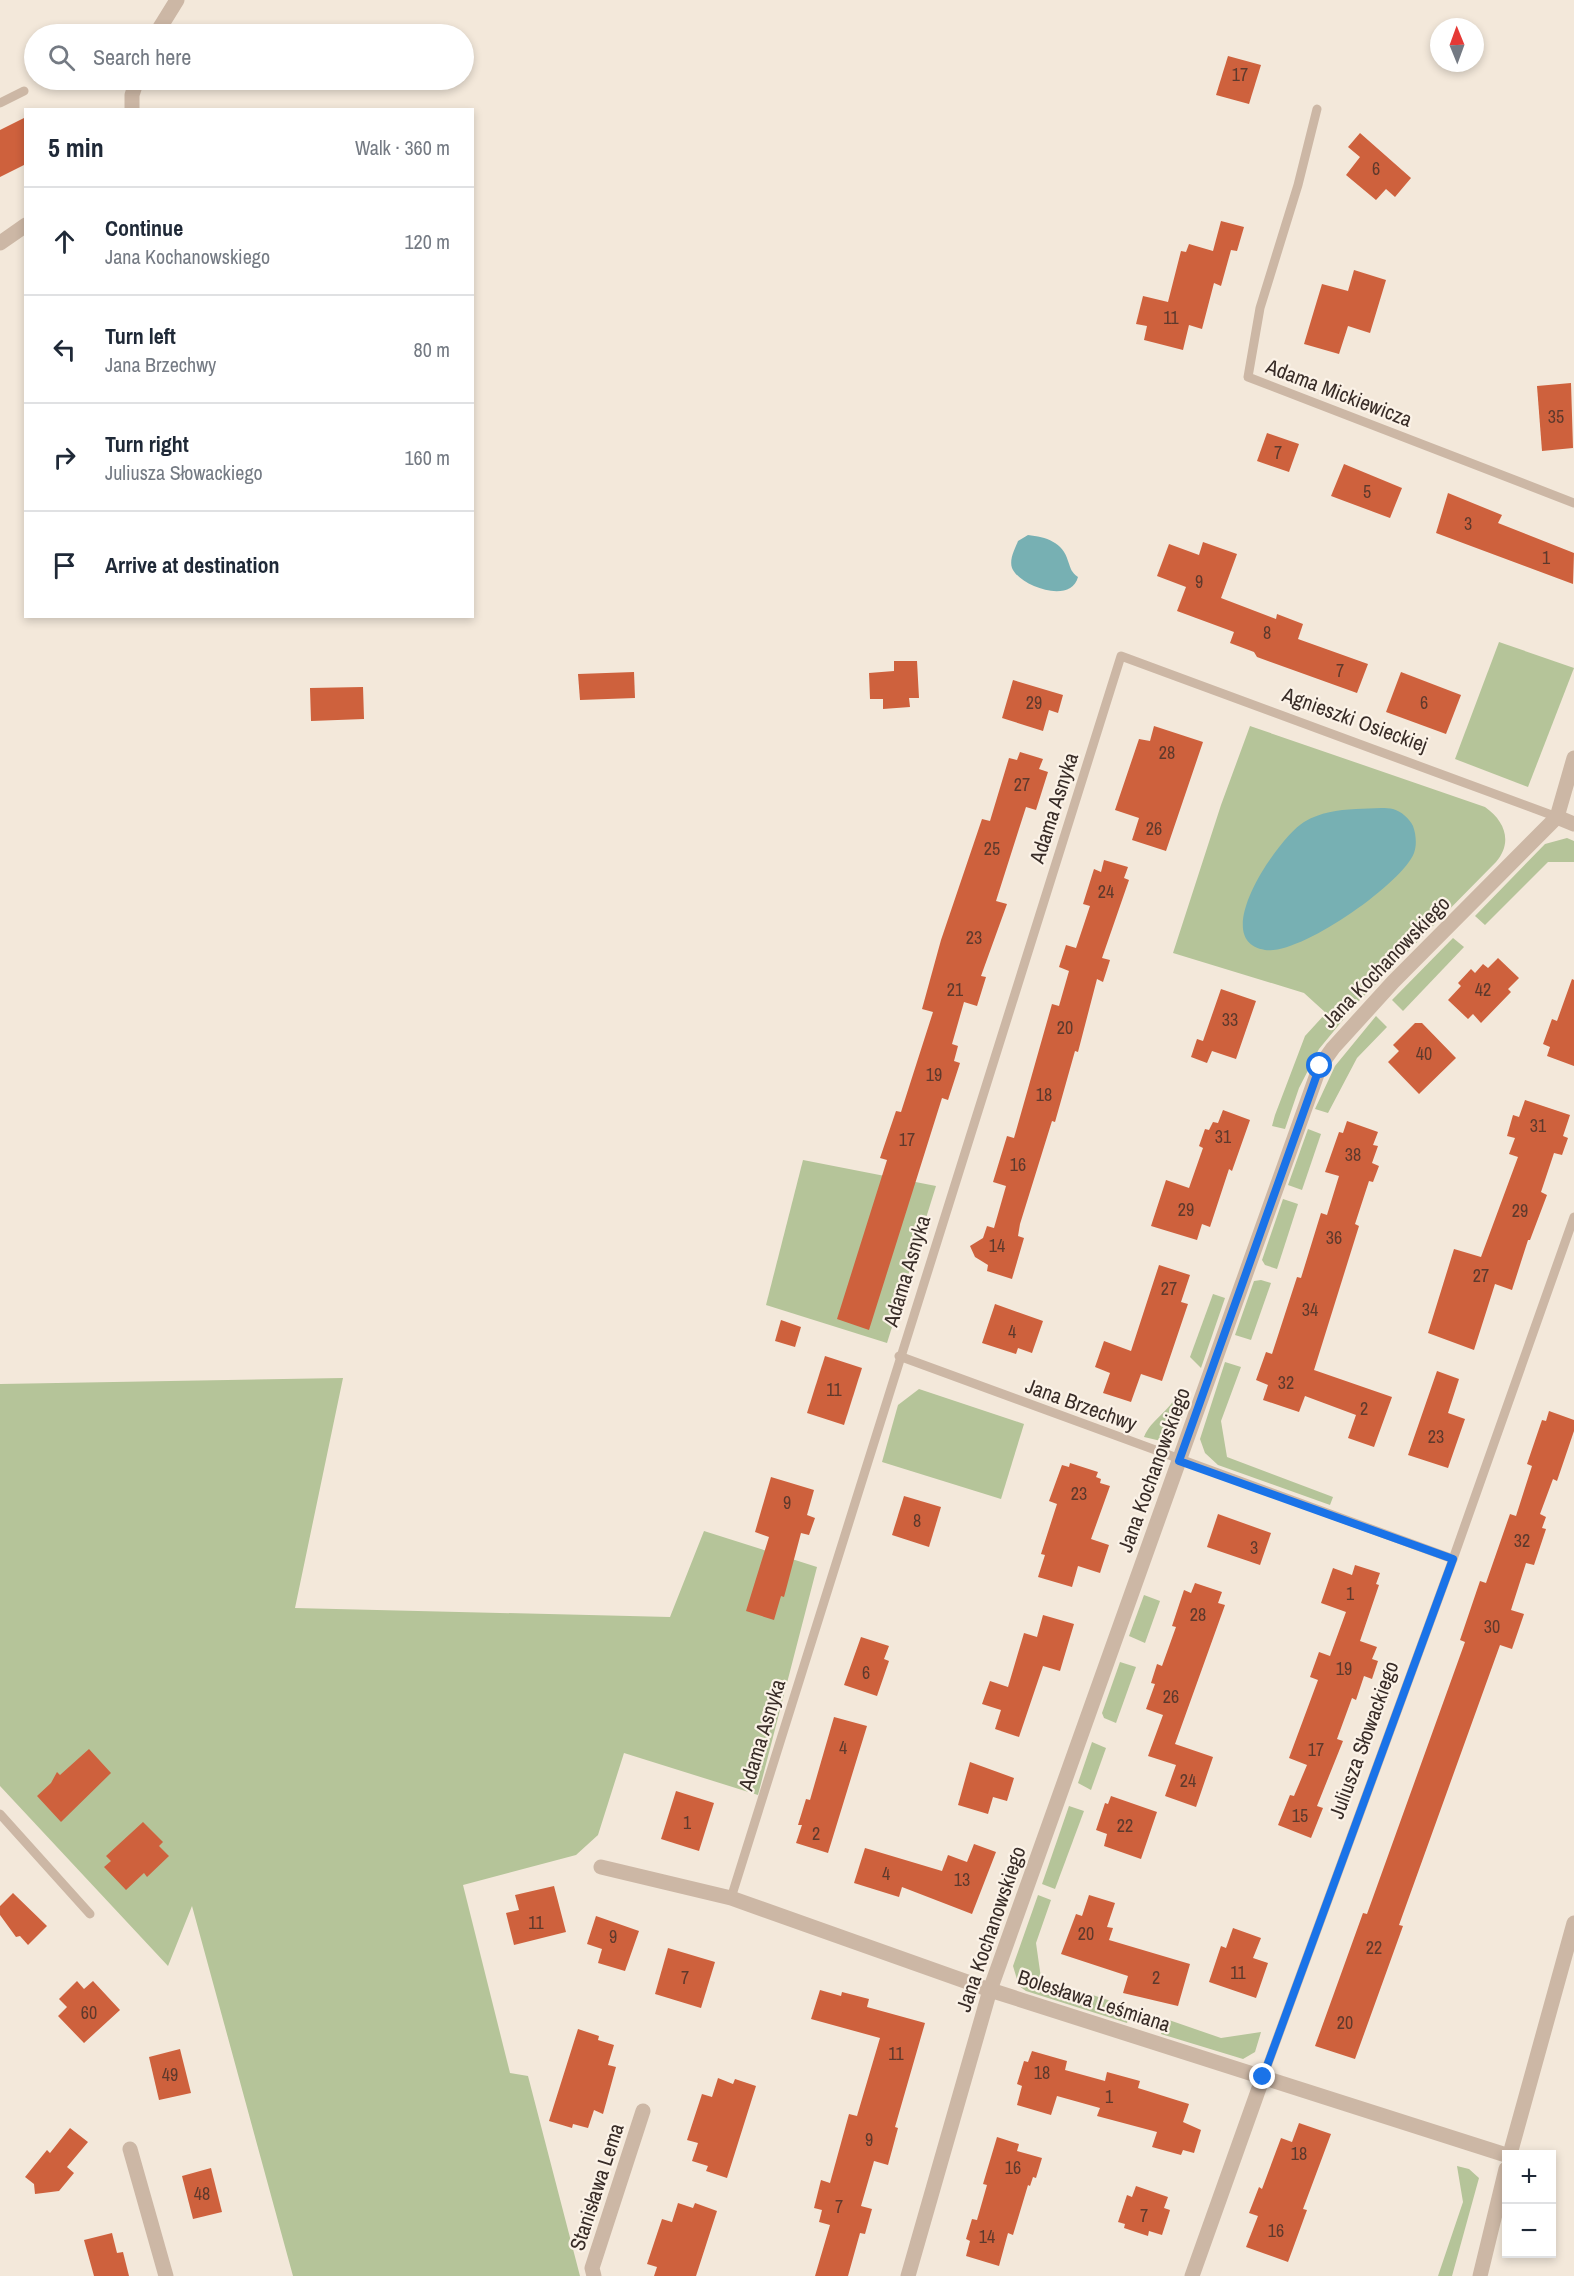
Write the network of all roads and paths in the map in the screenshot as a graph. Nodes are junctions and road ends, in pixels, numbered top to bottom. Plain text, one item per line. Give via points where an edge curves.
1 (177, 0) edge
2 (162, 24) edge
3 (134, 90) edge
4 (24, 91) dead end
5 (0, 103) edge
6 (132, 108) edge
7 (1317, 109) dead end
8 (24, 226) edge
9 (0, 243) edge
10 (1574, 503) edge
11 (1121, 656) joint
12 (1574, 758) edge
13 (1557, 817) junction
14 (1574, 824) edge
15 (1574, 1217) edge
16 (899, 1356) junction
17 (1179, 1461) junction
18 (1453, 1559) junction
19 (0, 1814) edge
20 (601, 1867) dead end
21 (731, 1898) junction
22 (90, 1914) dead end
23 (1574, 1923) edge
24 (990, 1990) junction
25 (1263, 2077) junction
26 (644, 2111) dead end
27 (130, 2149) dead end
28 (1509, 2150) edge
29 (1502, 2153) edge
30 (1502, 2185) edge
31 (166, 2276) edge
32 (594, 2276) edge
33 (908, 2276) edge
34 (1192, 2276) edge
35 (1480, 2276) edge

1 - 2 street
3 - 6 street
4 - 5 lane
7 - 10 lane, Adama Mickiewicza via 1260,309 1248,377
8 - 9 street
11 - 13 lane, Agnieszki Osieckiej
11 - 16 lane, Adama Asnyka
12 - 13 street, Jana Kochanowskiego
13 - 14 street, Agnieszki Osieckiej
13 - 17 street, Jana Kochanowskiego via 1393,982 1320,1066
15 - 18 lane, Juliusza Słowackiego
16 - 17 lane, Jana Brzechwy
16 - 21 lane, Adama Asnyka
17 - 18 lane, Jana Brzechwy
17 - 24 street, Jana Kochanowskiego
18 - 25 lane, Juliusza Słowackiego
19 - 22 lane
20 - 21 street, Bolesława Leśmiana
21 - 24 street, Bolesława Leśmiana
23 - 28 street
24 - 25 street, Bolesława Leśmiana
24 - 33 street, Jana Kochanowskiego
25 - 29 street, Bolesława Leśmiana
25 - 34 street, Juliusza Słowackiego
26 - 32 street, Stanisława Lema via 592,2268
27 - 31 street
30 - 35 street

